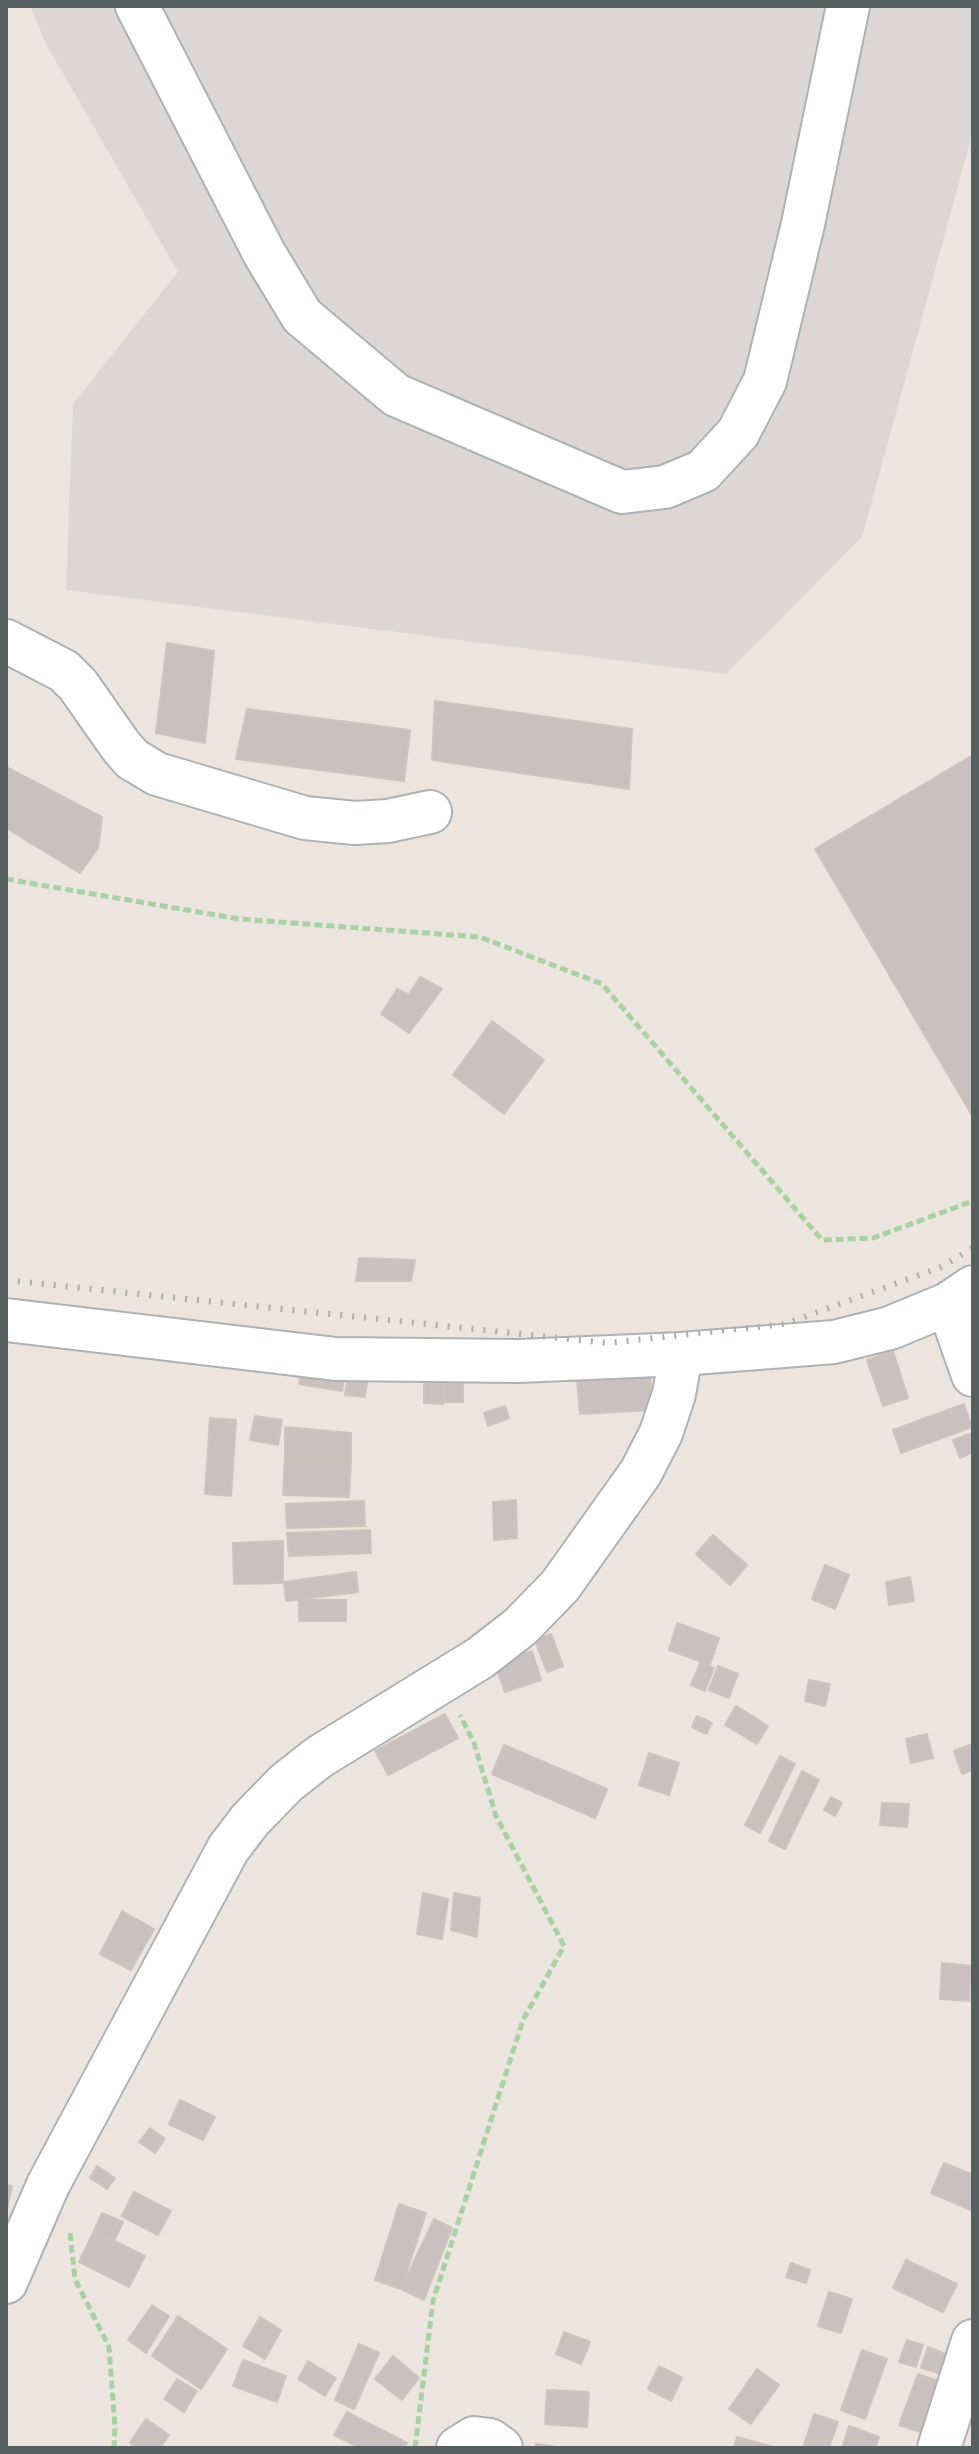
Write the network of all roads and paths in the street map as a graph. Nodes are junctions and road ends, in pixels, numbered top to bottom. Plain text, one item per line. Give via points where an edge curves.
1 (137, 6) edge
2 (848, 6) edge
3 (6, 641) edge
4 (430, 812) dead end
5 (6, 879) edge
6 (973, 1201) edge
7 (960, 1296) edge
8 (6, 1320) edge
9 (681, 1354) junction
10 (973, 1375) edge
11 (443, 1682) junction
12 (69, 2224) dead end
13 (6, 2282) edge
14 (973, 2341) edge
15 (114, 2448) edge
16 (415, 2448) edge
17 (458, 2448) edge
18 (501, 2448) edge
19 (939, 2448) edge

1 - 2 street via 302,316 396,395 622,492 665,487 703,471 738,433 765,381
3 - 4 street via 64,671 132,759 157,774 305,818 377,822
5 - 6 path via 239,919 480,937 602,984 822,1240 873,1238
7 - 9 street via 890,1328 834,1342
7 - 10 street
8 - 9 street via 336,1359 519,1361
9 - 11 street via 661,1433 587,1550 520,1627
11 - 13 street via 319,1757 286,1783 228,1849 48,2185
11 - 16 path via 474,1743 496,1816 564,1946 523,2020 437,2286
12 - 15 path via 75,2279 109,2347
14 - 19 street
17 - 18 street via 474,2438

